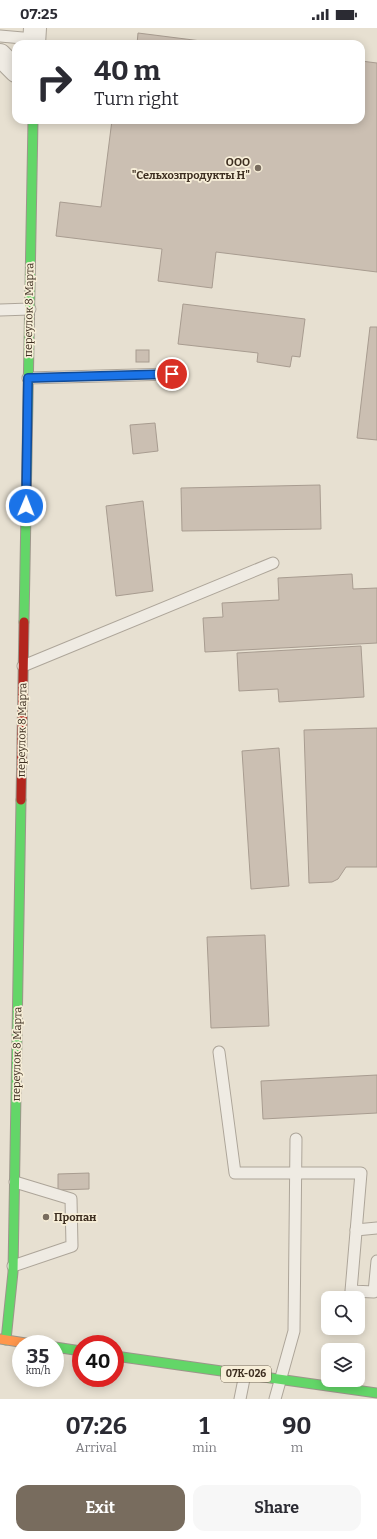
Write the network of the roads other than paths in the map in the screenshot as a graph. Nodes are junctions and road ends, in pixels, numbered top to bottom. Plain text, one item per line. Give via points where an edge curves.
1 (0, 36) edge
2 (34, 37) edge
3 (0, 55) edge
4 (12, 67) edge
5 (33, 124) edge
6 (30, 309) junction
7 (0, 310) edge
8 (172, 374) dead end
9 (28, 378) junction
10 (273, 563) dead end
11 (23, 666) junction
12 (219, 1052) dead end
13 (296, 1139) dead end
14 (296, 1174) junction
15 (15, 1182) junction
16 (377, 1228) edge
17 (356, 1230) junction
18 (377, 1262) edge
19 (13, 1266) junction
20 (3, 1340) edge
21 (124, 1357) edge
22 (245, 1374) junction
23 (281, 1379) junction
24 (377, 1393) edge
25 (240, 1399) edge
26 (275, 1399) edge

1 - 2 lane
3 - 4 street
5 - 6 street, переулок 8 Марта
6 - 7 lane
6 - 9 street, переулок 8 Марта
8 - 9 lane
9 - 11 street, переулок 8 Марта
10 - 11 lane
11 - 15 street, переулок 8 Марта
12 - 14 lane via 234,1173
13 - 14 lane
14 - 17 lane via 361,1174
14 - 23 lane via 294,1331
15 - 19 street, переулок 8 Марта
15 - 19 lane via 71,1199 72,1246
16 - 17 lane
17 - 18 lane via 351,1290 374,1292
19 - 20 street, переулок 8 Марта
21 - 22 street, 07К-026
22 - 23 street, 07К-026
22 - 25 lane
23 - 24 street, 07К-026
23 - 26 lane

